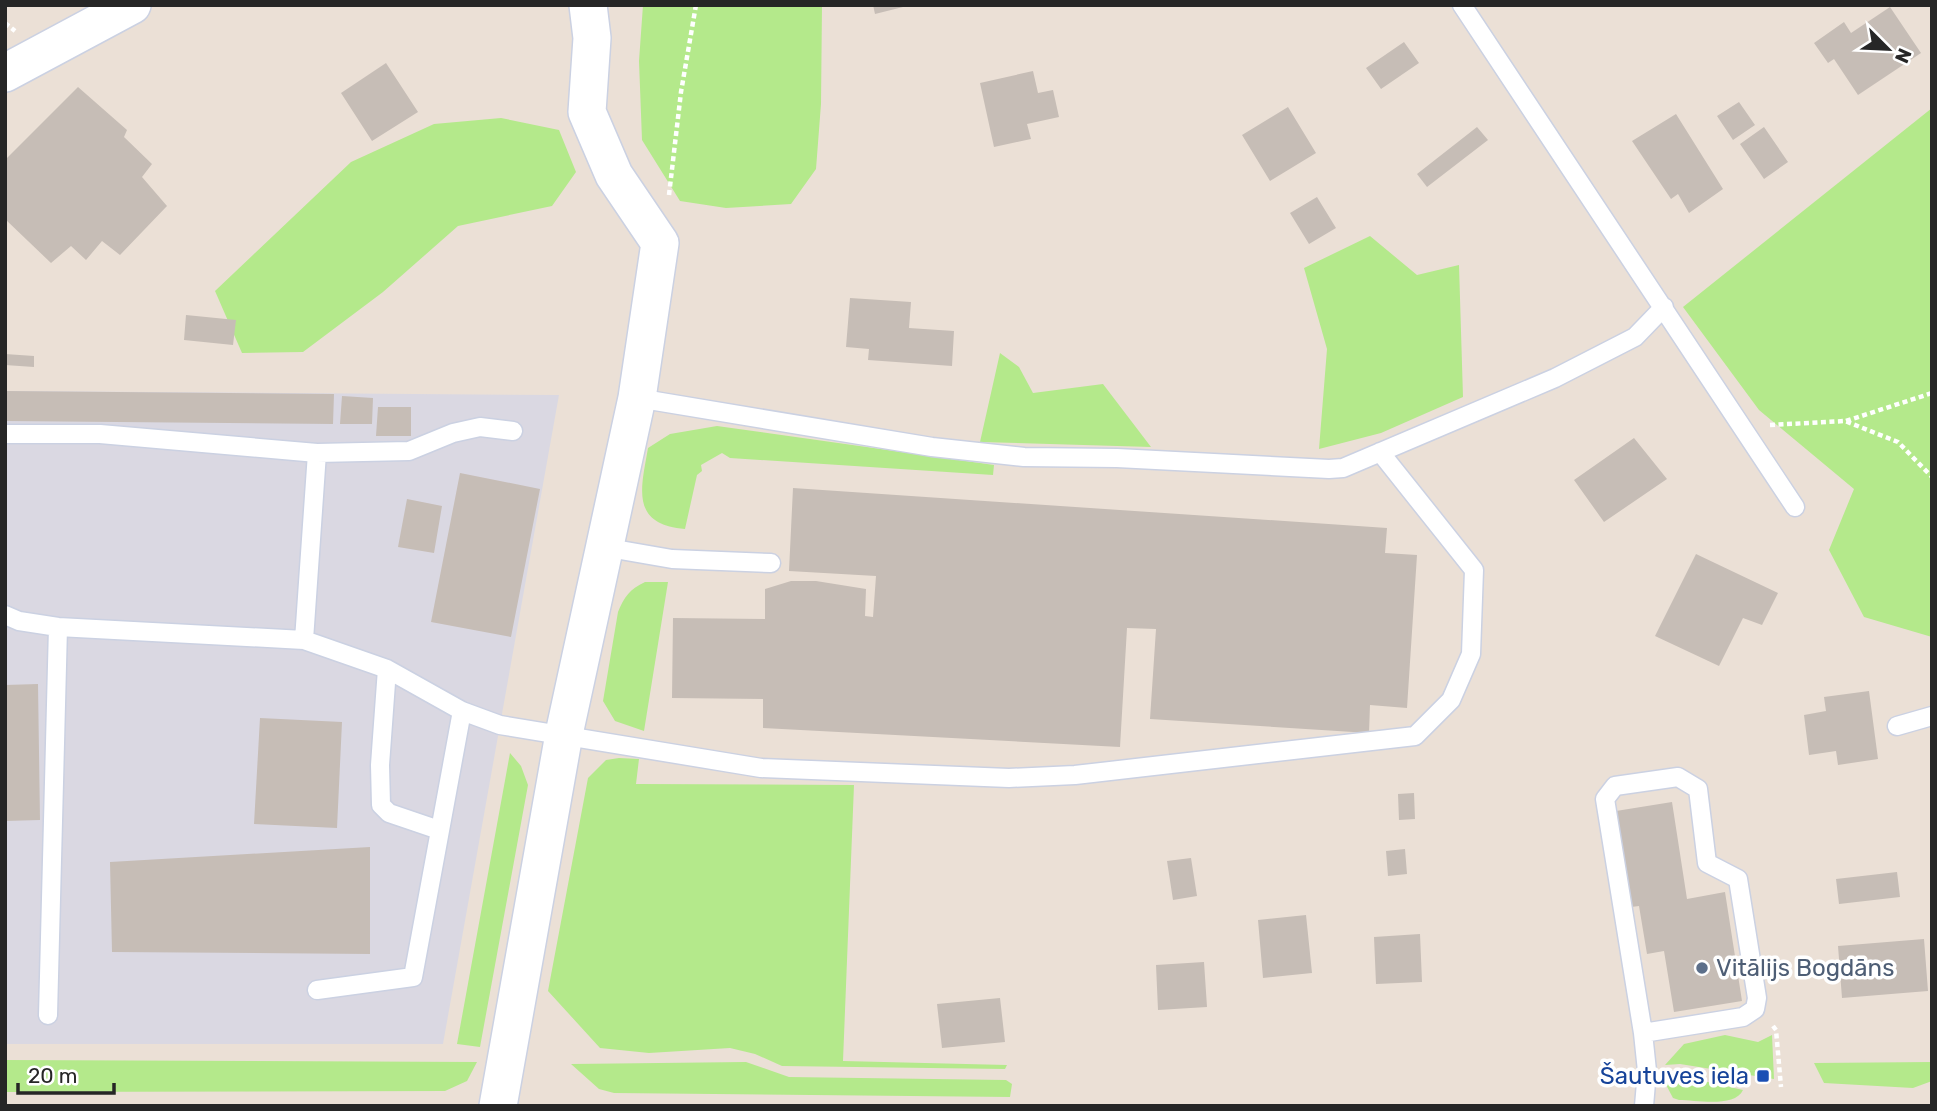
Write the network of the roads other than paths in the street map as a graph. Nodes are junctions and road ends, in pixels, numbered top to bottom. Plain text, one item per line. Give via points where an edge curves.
1 (132, 5) edge
2 (588, 5) edge
3 (1462, 5) edge
4 (5, 73) edge
5 (1664, 307) junction
6 (637, 398) junction
7 (513, 431) dead end
8 (5, 434) edge
9 (1380, 452) junction
10 (317, 453) junction
11 (1795, 507) dead end
12 (603, 547) junction
13 (771, 563) dead end
14 (5, 615) edge
15 (58, 627) junction
16 (304, 640) junction
17 (387, 669) junction
18 (461, 711) junction
19 (1932, 716) edge
20 (1897, 726) dead end
21 (564, 734) junction
22 (439, 830) junction
23 (317, 990) dead end
24 (48, 1015) dead end
25 (1643, 1033) junction
26 (498, 1106) edge
27 (1644, 1106) edge

1 - 4 street
2 - 6 street via 592,38 587,112 614,175 660,243
3 - 5 lane
5 - 9 lane via 1635,337 1555,378
5 - 11 lane
6 - 9 lane via 932,447 1024,457 1329,469
6 - 12 street
7 - 10 lane via 480,427 409,451
8 - 10 lane via 100,434
9 - 21 lane via 1474,570 1471,654 1451,700 1415,736 1075,775 1009,778 761,768
10 - 16 lane
12 - 13 lane via 672,559
12 - 21 street
14 - 15 lane
15 - 16 lane
15 - 24 lane
16 - 17 lane
17 - 18 lane
17 - 22 lane via 381,805 389,813
18 - 21 lane via 500,725
18 - 22 lane
19 - 20 lane
21 - 26 street
22 - 23 lane via 414,977
25 - 25 lane via 1743,1017 1755,1009 1757,998 1738,879 1707,863 1698,789 1678,777 1615,786 1605,799
25 - 27 lane

